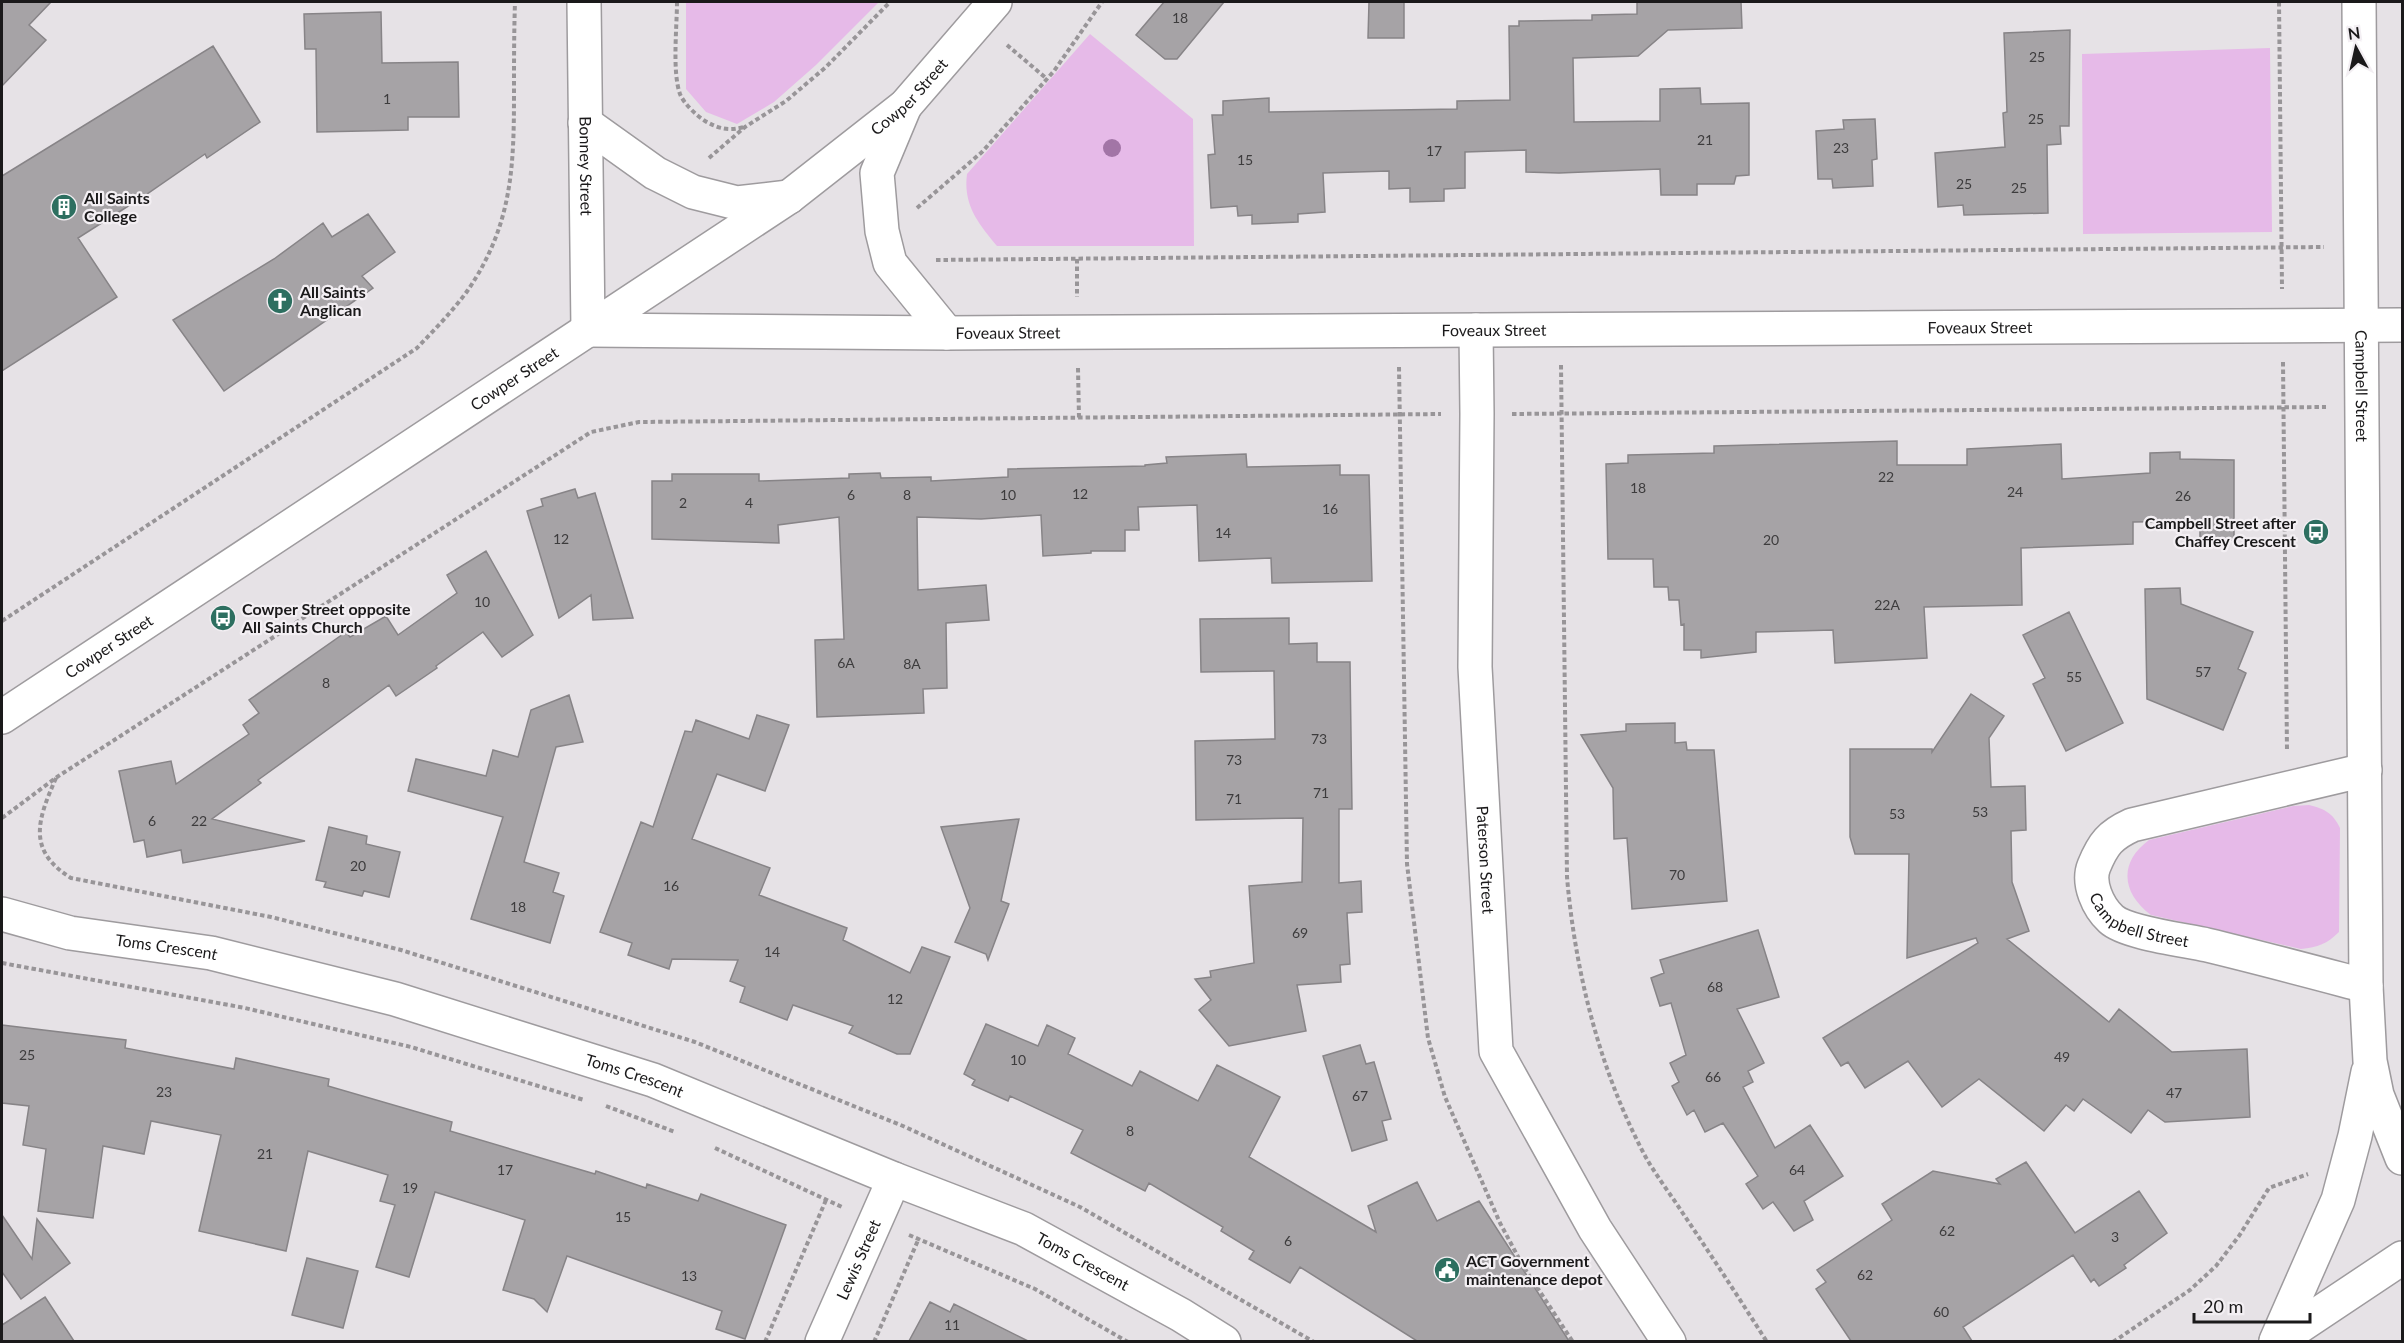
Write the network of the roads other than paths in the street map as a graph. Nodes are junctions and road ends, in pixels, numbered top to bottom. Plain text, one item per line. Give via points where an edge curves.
1 (584, 2) edge
2 (995, 2) edge
3 (2359, 2) edge
4 (905, 106) junction
5 (585, 123) junction
6 (789, 197) junction
7 (2361, 325) junction
8 (2403, 325) edge
9 (588, 330) junction
10 (1476, 330) junction
11 (947, 333) junction
12 (2, 717) edge
13 (2365, 770) junction
14 (3, 912) edge
15 (2366, 986) junction
16 (2370, 1061) junction
17 (2403, 1158) edge
18 (894, 1179) junction
19 (2403, 1258) edge
20 (822, 1341) edge
21 (1224, 1341) edge
22 (1669, 1341) edge
23 (2276, 1341) edge

1 - 5 street, Bonney Street
2 - 4 street, Cowper Street
3 - 7 street, Campbell Street
4 - 6 street, Cowper Street
4 - 11 street via 877,173 884,238 890,263
5 - 6 street via 655,173 693,192 737,203
5 - 9 street, Bonney Street
6 - 9 street, Cowper Street
7 - 8 street, Foveaux Street
7 - 10 street, Foveaux Street
7 - 13 street, Campbell Street
9 - 11 street, Foveaux Street
9 - 12 street, Cowper Street
10 - 11 street, Foveaux Street
10 - 22 street, Paterson Street via 1475,667 1496,1051 1595,1229
13 - 15 street, Campbell Street
13 - 15 street, Campbell Street via 2132,825 2115,832 2101,849 2090,876 2099,905 2112,921
14 - 18 street, Toms Crescent via 70,933 211,953 395,999 653,1080
15 - 16 street, Campbell Street
16 - 17 street, Campbell Street via 2377,1095
16 - 23 street, Campbell Street via 2338,1200
18 - 20 street, Lewis Street
18 - 21 street, Toms Crescent via 1024,1229
19 - 23 street

